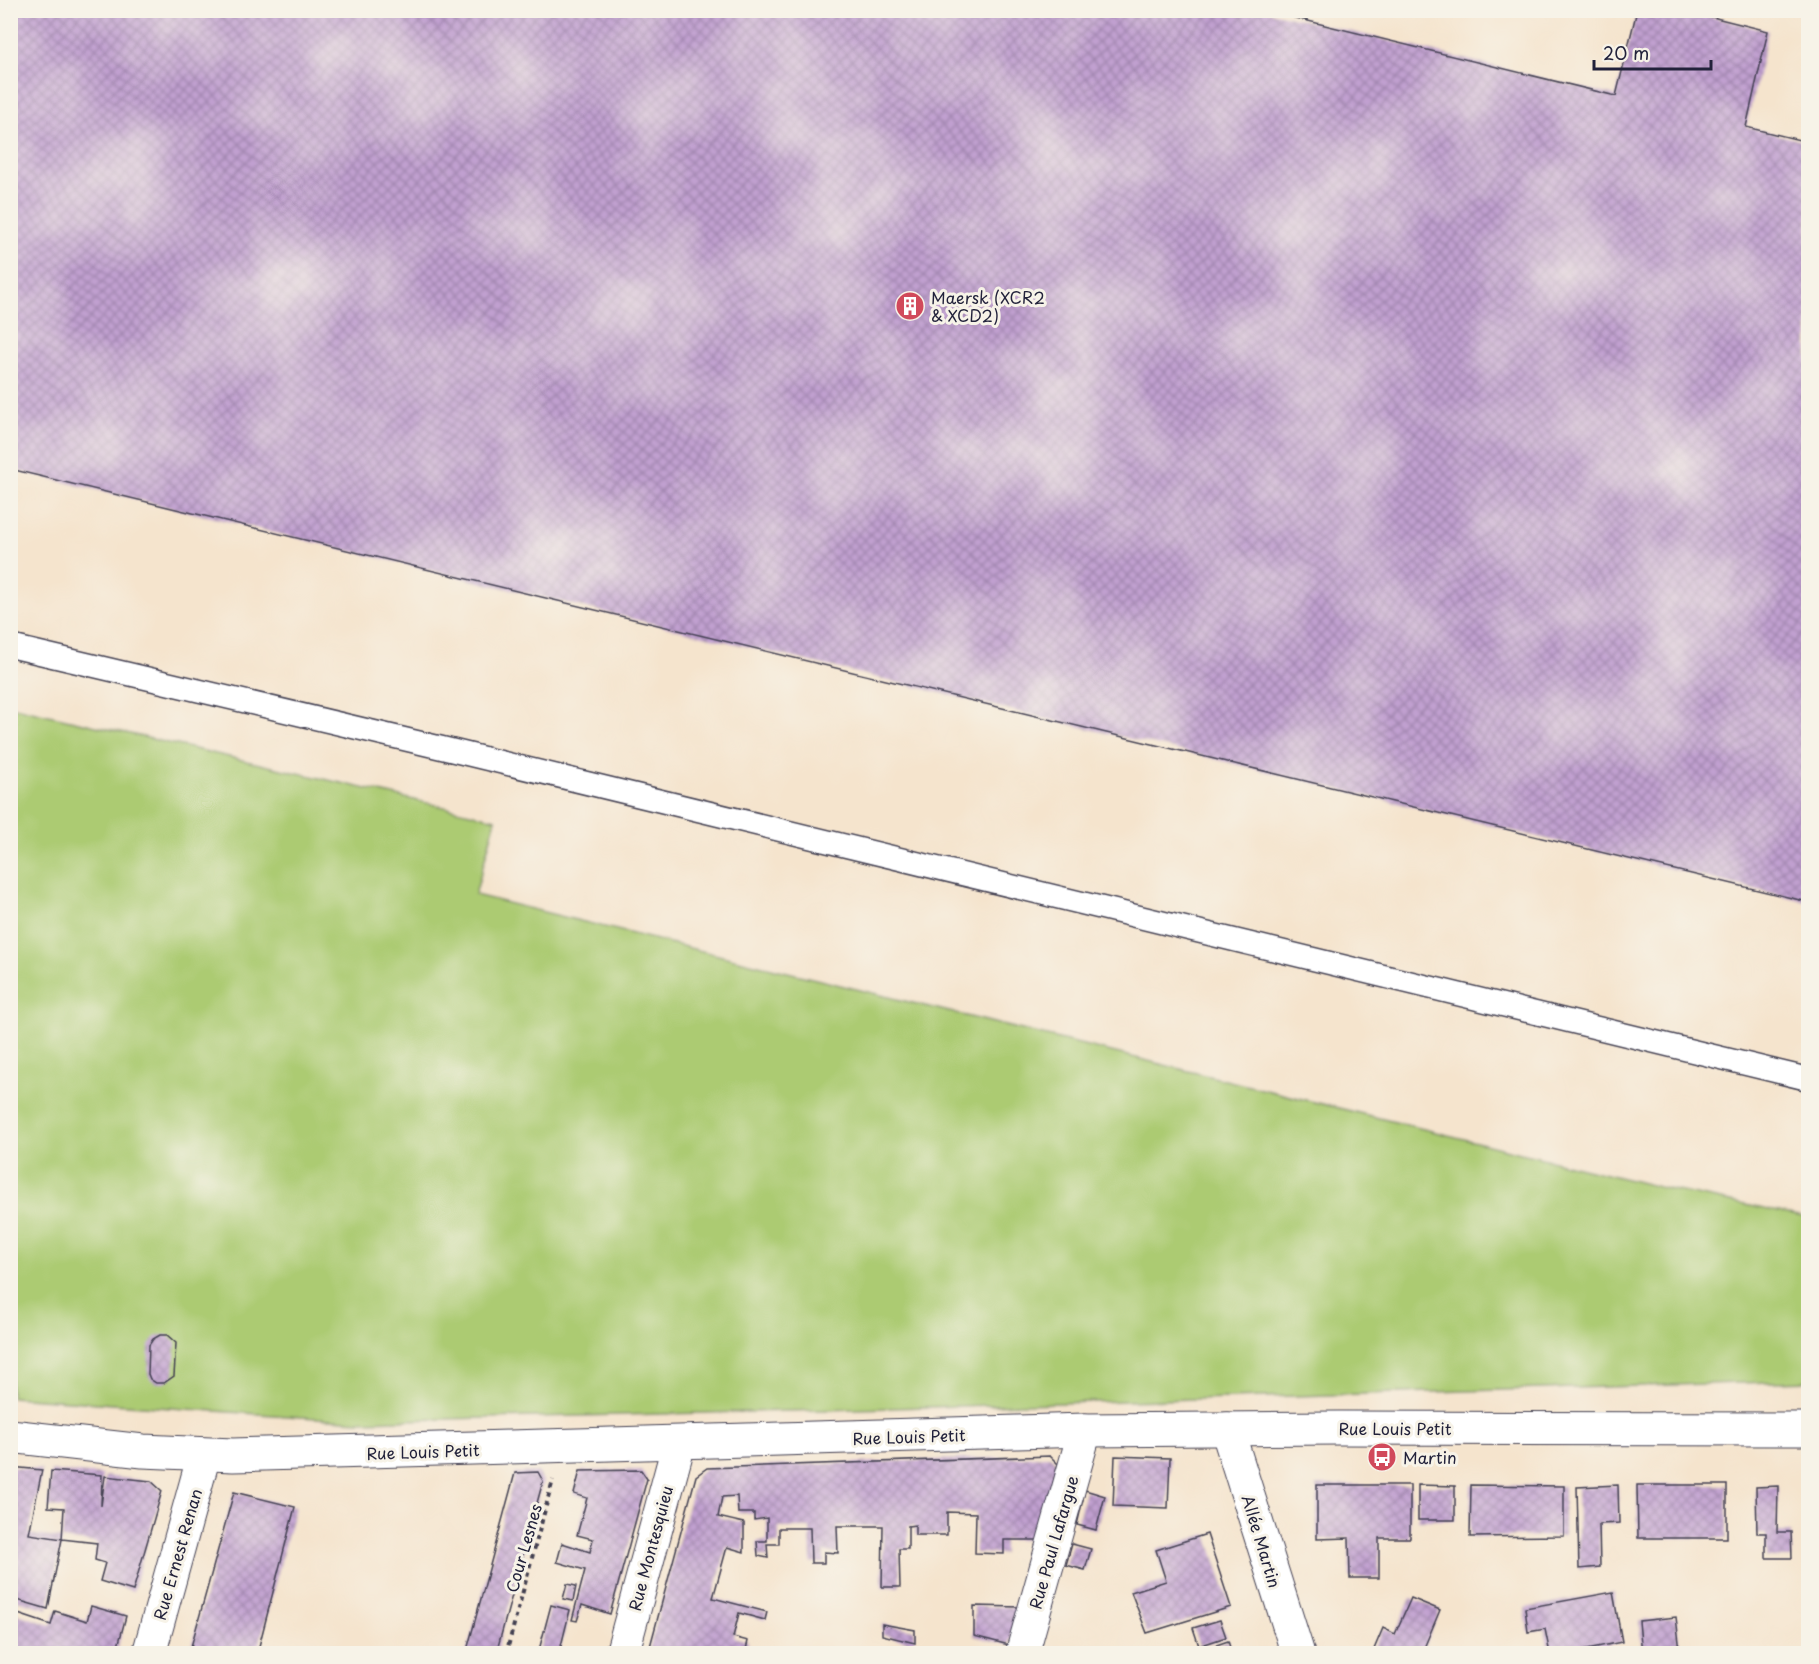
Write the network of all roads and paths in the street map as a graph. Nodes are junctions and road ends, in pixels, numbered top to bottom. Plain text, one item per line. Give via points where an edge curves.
1 (10, 646) edge
2 (1809, 1079) edge
3 (1227, 1428) junction
4 (1809, 1429) edge
5 (1085, 1430) junction
6 (10, 1436) edge
7 (679, 1443) junction
8 (557, 1447) junction
9 (204, 1455) junction
10 (149, 1653) edge
11 (506, 1653) edge
12 (622, 1653) edge
13 (1022, 1653) edge
14 (1298, 1653) edge

1 - 2 lane
3 - 4 street, Rue Louis Petit
3 - 5 street, Rue Louis Petit
3 - 14 street, Allée Martin
5 - 7 street, Rue Louis Petit
5 - 13 street, Rue Paul Lafargue
6 - 9 street, Rue Louis Petit
7 - 8 street, Rue Louis Petit
7 - 12 street, Rue Montesquieu
8 - 9 street, Rue Louis Petit
8 - 11 path, Cour Lesnes via 552,1490
9 - 10 street, Rue Ernest Renan

